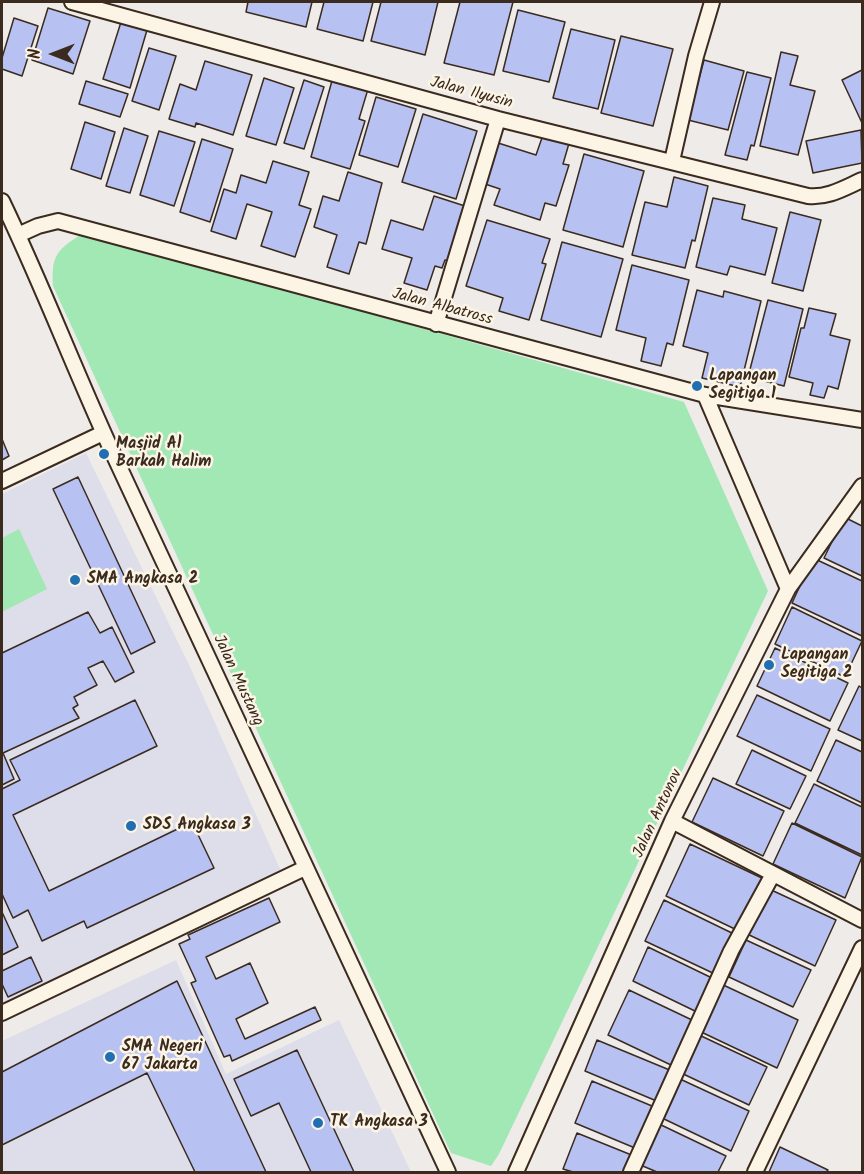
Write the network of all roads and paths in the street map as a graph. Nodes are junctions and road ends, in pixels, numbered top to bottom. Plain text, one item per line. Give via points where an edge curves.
1 (72, 2) edge
2 (712, 2) edge
3 (498, 119) junction
4 (672, 161) junction
5 (862, 180) edge
6 (2, 201) edge
7 (18, 235) junction
8 (436, 324) junction
9 (705, 395) junction
10 (862, 420) edge
11 (104, 433) junction
12 (2, 481) edge
13 (862, 486) edge
14 (788, 589) junction
15 (672, 821) junction
16 (304, 868) junction
17 (773, 874) junction
18 (862, 920) edge
19 (862, 948) edge
20 (2, 1012) edge
21 (448, 1173) edge
22 (516, 1173) edge
23 (632, 1173) edge
24 (755, 1173) edge

1 - 3 lane, Jalan Ilyusin
2 - 4 lane
3 - 4 lane, Jalan Ilyusin
3 - 8 lane
4 - 5 lane, Jalan Ilyusin via 807,196 829,195
6 - 7 lane, Jalan Mustang
7 - 8 lane, Jalan Albatross via 58,221
7 - 11 lane, Jalan Mustang
8 - 9 lane, Jalan Albatross
9 - 10 lane, Jalan Albatross
9 - 14 lane
11 - 12 lane
11 - 16 lane, Jalan Mustang
13 - 14 lane, Jalan Antonov
14 - 15 lane, Jalan Antonov
15 - 17 lane
15 - 22 lane, Jalan Antonov
16 - 20 lane
16 - 21 lane, Jalan Mustang
17 - 18 lane
17 - 23 lane via 731,951
19 - 24 lane

